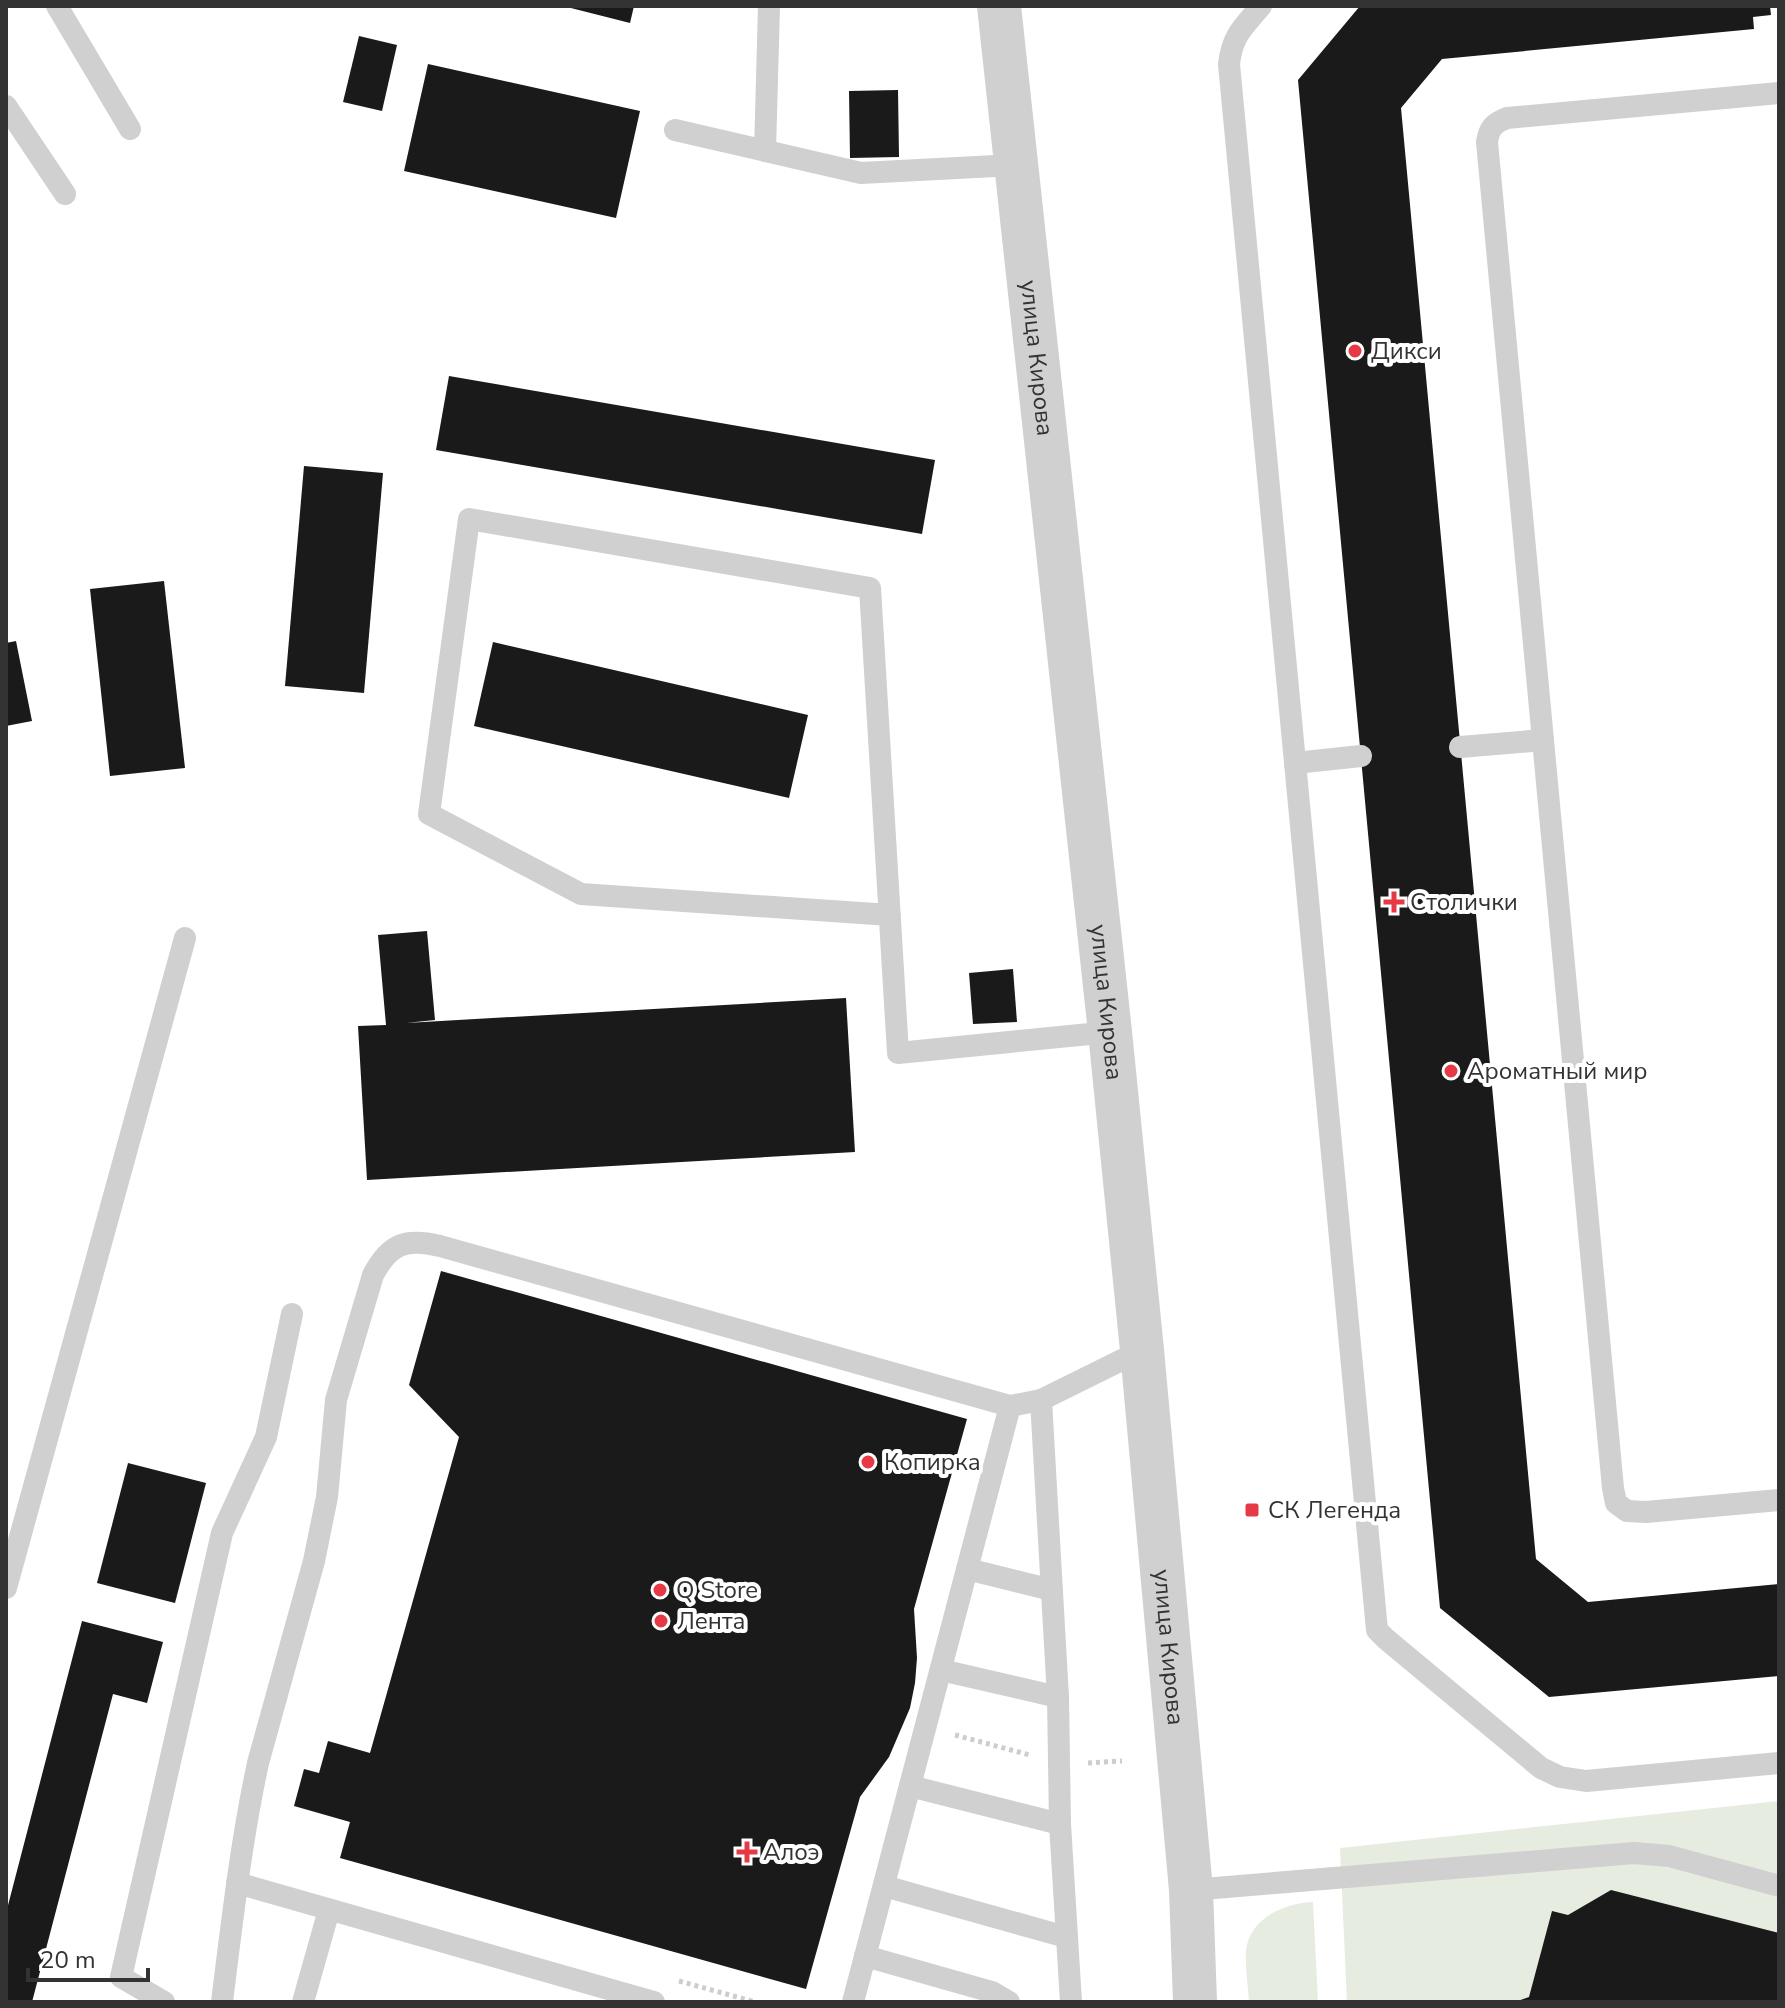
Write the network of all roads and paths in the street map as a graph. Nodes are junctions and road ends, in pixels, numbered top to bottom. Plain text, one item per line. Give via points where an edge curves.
1 (57, 6) edge
2 (769, 6) edge
3 (999, 6) edge
4 (1261, 6) edge
5 (1779, 93) edge
6 (6, 106) edge
7 (130, 129) dead end
8 (675, 130) dead end
9 (765, 151) junction
10 (1015, 165) junction
11 (65, 194) dead end
12 (1543, 740) junction
13 (1460, 747) dead end
14 (1361, 756) dead end
15 (1295, 763) junction
16 (890, 915) junction
17 (185, 938) dead end
18 (1110, 1032) junction
19 (292, 1314) dead end
20 (1142, 1350) junction
21 (1041, 1400) junction
22 (1010, 1406) junction
23 (1779, 1500) edge
24 (967, 1569) junction
25 (6, 1588) edge
26 (1052, 1590) junction
27 (941, 1670) junction
28 (1058, 1697) junction
29 (942, 1732) dead end
30 (1040, 1758) dead end
31 (1122, 1761) dead end
32 (1075, 1763) dead end
33 (1779, 1763) edge
34 (910, 1786) junction
35 (1060, 1824) junction
36 (237, 1883) junction
37 (884, 1886) junction
38 (1779, 1886) edge
39 (1191, 1890) junction
40 (329, 1910) junction
41 (1066, 1937) junction
42 (865, 1956) junction
43 (164, 2002) edge
44 (222, 2002) edge
45 (303, 2002) edge
46 (654, 2002) edge
47 (853, 2002) edge
48 (1009, 2002) edge
49 (1071, 2002) edge
50 (1195, 2002) edge

1 - 7 lane
2 - 9 lane
3 - 10 street, улица Кирова
4 - 15 lane via 1231,46 1229,64
5 - 12 lane via 1507,118 1488,132
6 - 11 lane
8 - 9 lane
9 - 10 lane via 861,173
10 - 18 street, улица Кирова
12 - 13 lane
12 - 23 lane via 1616,1503 1627,1511 1646,1512
14 - 15 lane
15 - 33 lane via 1377,1630 1541,1768 1560,1777 1586,1781
16 - 16 lane via 870,588 469,519 429,814 581,894
16 - 18 lane via 898,1053
17 - 25 lane
18 - 20 street, улица Кирова
19 - 43 lane via 266,1437 222,1533 121,1977
20 - 21 lane
20 - 39 street, улица Кирова
21 - 22 lane
21 - 26 lane
22 - 24 lane
22 - 36 lane via 440,1246 407,1242 392,1249 373,1275 336,1400 321,1531 258,1763
24 - 26 lane
24 - 27 lane
26 - 28 lane
27 - 28 lane
27 - 34 lane
28 - 35 lane
29 - 30 path
31 - 32 path
34 - 35 lane
34 - 37 lane
35 - 41 lane
36 - 40 lane
36 - 44 lane
37 - 41 lane
37 - 42 lane
38 - 39 lane via 1678,1858 1634,1853
39 - 50 street, улица Кирова
40 - 45 lane
40 - 46 lane
41 - 49 lane
42 - 47 lane
42 - 48 lane via 992,1992

